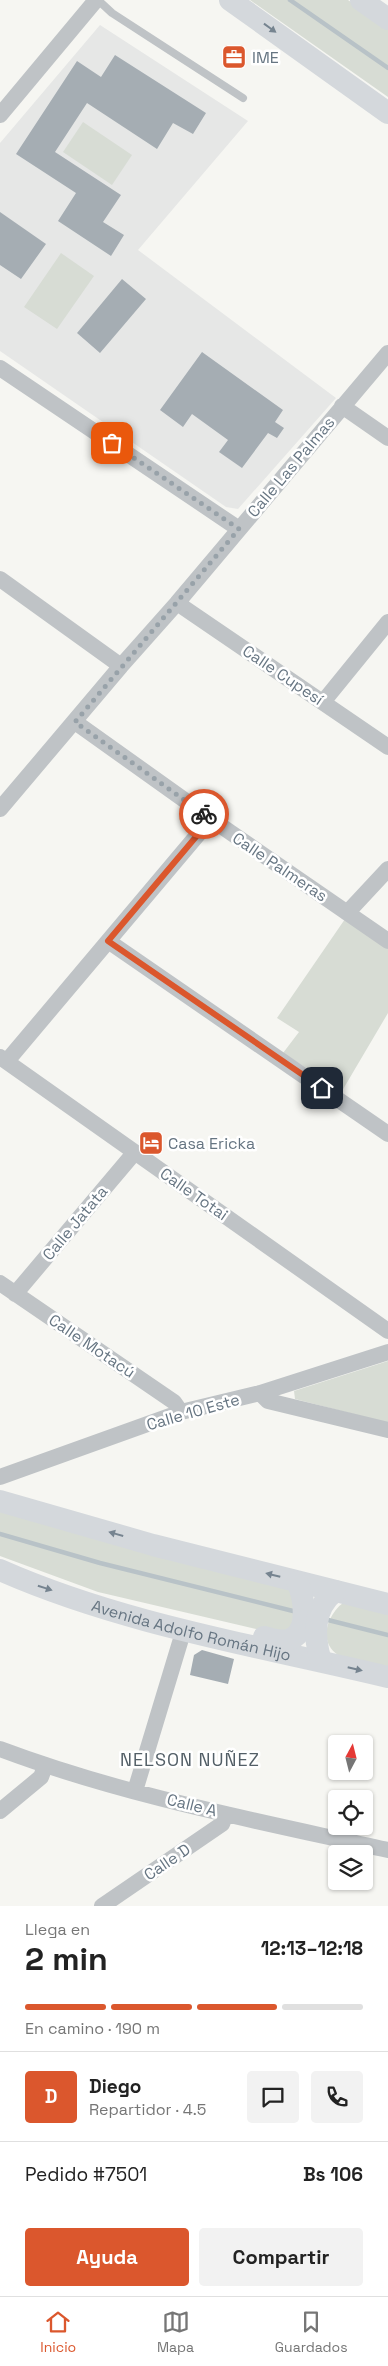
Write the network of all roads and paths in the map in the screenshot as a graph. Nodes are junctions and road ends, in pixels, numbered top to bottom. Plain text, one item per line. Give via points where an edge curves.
1 (97, 0) edge
2 (230, 0) edge
3 (362, 0) edge
4 (388, 19) edge
5 (243, 98) dead end
6 (388, 113) edge
7 (0, 115) edge
8 (388, 353) edge
9 (0, 368) edge
10 (342, 406) junction
11 (388, 438) edge
12 (239, 529) junction
13 (0, 579) edge
14 (177, 604) junction
15 (388, 622) edge
16 (121, 666) junction
17 (323, 702) junction
18 (75, 722) junction
19 (388, 747) edge
20 (0, 809) edge
21 (211, 819) junction
22 (388, 869) edge
23 (347, 913) junction
24 (388, 940) edge
25 (108, 941) junction
26 (3, 1059) edge
27 (388, 1134) edge
28 (135, 1152) junction
29 (0, 1283) edge
30 (15, 1294) junction
31 (388, 1331) edge
32 (388, 1352) edge
33 (260, 1393) junction
34 (181, 1412) junction
35 (388, 1430) edge
36 (0, 1477) edge
37 (0, 1501) edge
38 (0, 1570) edge
39 (300, 1587) junction
40 (331, 1594) junction
41 (388, 1604) edge
42 (106, 1608) junction
43 (184, 1629) junction
44 (318, 1654) junction
45 (388, 1677) edge
46 (0, 1749) edge
47 (45, 1766) junction
48 (135, 1791) junction
49 (0, 1812) edge
50 (226, 1814) junction
51 (388, 1850) edge
52 (102, 1906) edge

1 - 5 lane
1 - 7 street
2 -> 6 main road
3 - 4 main road
8 - 10 street, Calle Las Palmas
9 - 12 street
10 - 11 street
10 - 12 street, Calle Las Palmas
12 - 14 street, Calle Las Palmas
13 - 16 street
14 - 16 street, Calle Las Palmas
14 - 17 street, Calle Cupesí
15 - 17 street
16 - 18 street, Calle Las Palmas
17 - 19 street, Calle Cupesí
18 - 20 street, Calle Las Palmas
18 - 21 street, Calle Palmeras
21 - 23 street, Calle Palmeras
21 - 25 street
22 - 23 street
23 - 24 street, Calle Palmeras
25 - 26 street
25 - 27 street
26 - 28 street, Calle Totai
28 - 30 street, Calle Jatata
28 - 31 street, Calle Totai
29 - 30 street, Calle Motacú
30 - 34 street, Calle Motacú via 174,1402
32 - 33 street, Calle 10 Este
33 - 34 street, Calle 10 Este
33 - 35 street via 268,1401
34 - 36 street, Calle 10 Este
39 -> 37 main road
38 -> 42 main road, Avenida Adolfo Román Hijo
39 - 40 main road
39 - 42 main road via 305,1605 303,1619 292,1639 280,1641 132,1608
40 - 41 main road
40 - 44 main road via 317,1622
42 - 43 main road, Avenida Adolfo Román Hijo
43 - 44 main road, Avenida Adolfo Román Hijo
43 - 48 street
44 -> 45 main road, Avenida Adolfo Román Hijo
46 - 47 street, Calle A
47 - 48 street, Calle A
47 - 49 street via 41,1777
48 - 50 street, Calle A
50 - 51 street, Calle A
50 - 52 street, Calle D via 222,1824

